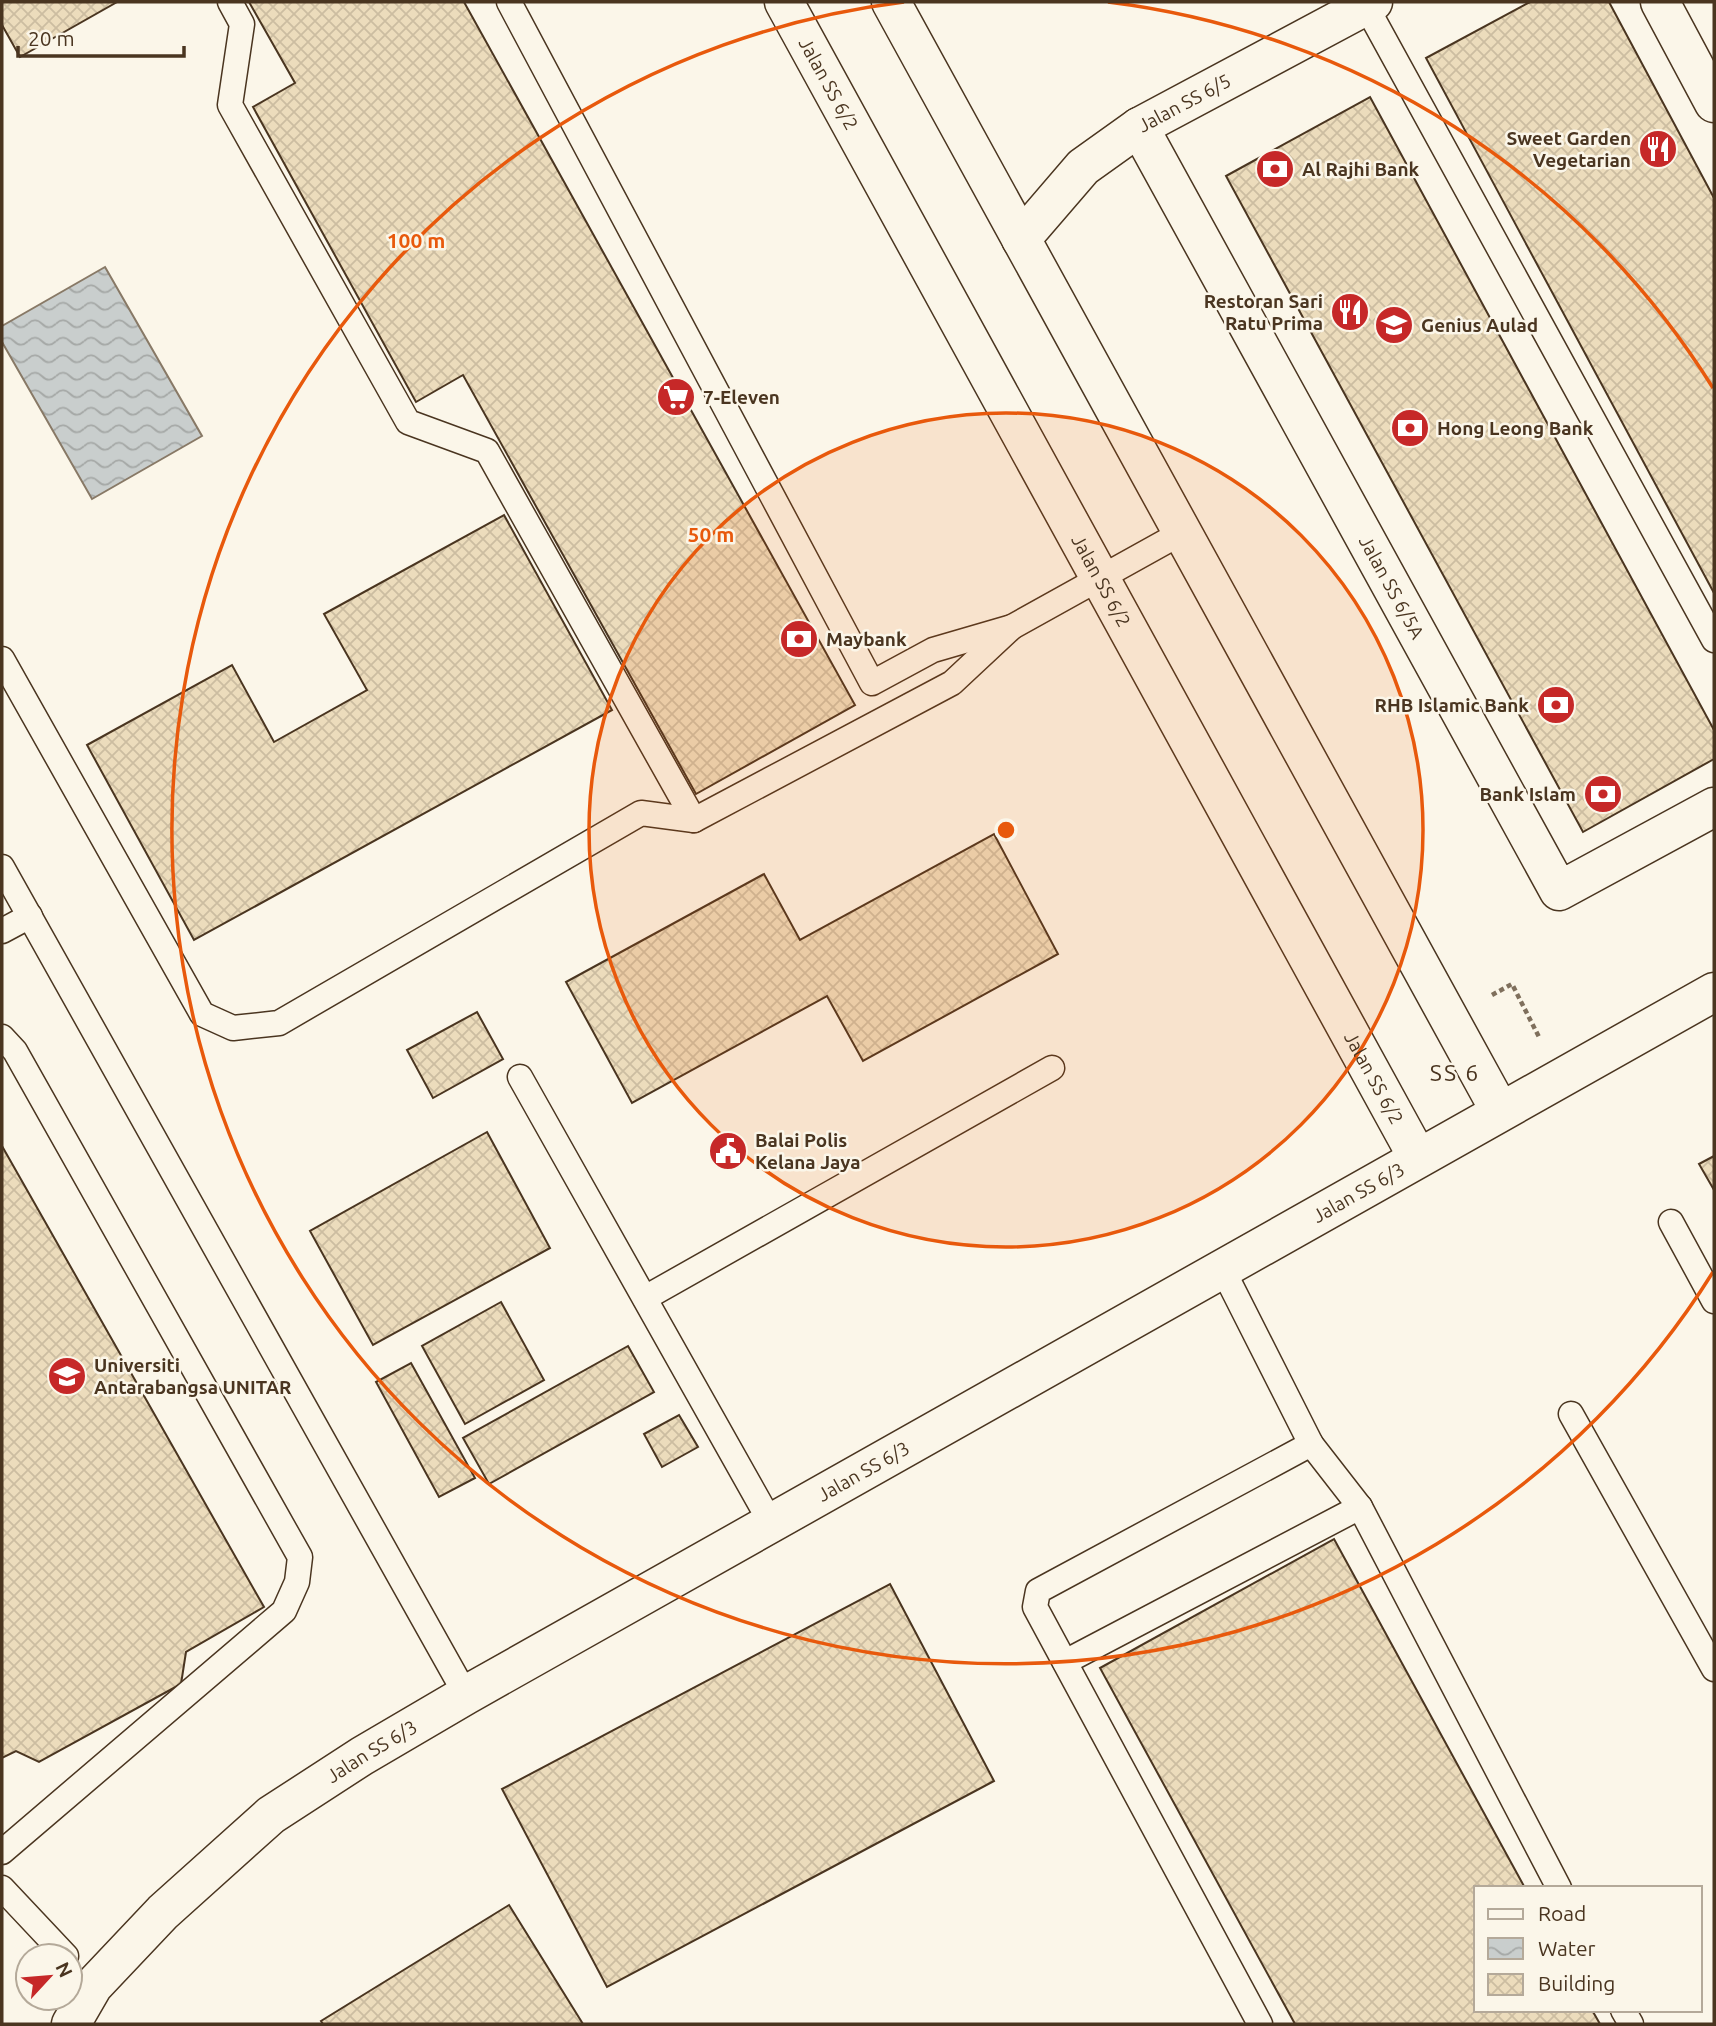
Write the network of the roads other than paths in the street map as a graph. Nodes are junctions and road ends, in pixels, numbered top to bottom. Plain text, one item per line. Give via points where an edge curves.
1 (230, 2) edge
2 (509, 2) edge
3 (784, 2) edge
4 (891, 2) edge
5 (1660, 2) edge
6 (1369, 4) edge
7 (1714, 103) edge
8 (1139, 127) junction
9 (1021, 239) junction
10 (1183, 533) junction
11 (1100, 578) junction
12 (1012, 627) junction
13 (1714, 640) edge
14 (2, 659) edge
15 (1714, 807) edge
16 (694, 820) junction
17 (2, 867) edge
18 (30, 916) junction
19 (2, 931) edge
20 (1714, 992) edge
21 (2, 1037) edge
22 (1052, 1068) dead end
23 (520, 1077) dead end
24 (1500, 1111) junction
25 (1418, 1158) junction
26 (1671, 1222) dead end
27 (1222, 1268) junction
28 (645, 1298) junction
29 (1714, 1301) edge
30 (1571, 1414) dead end
31 (1311, 1444) junction
32 (1360, 1507) junction
33 (771, 1523) junction
34 (1065, 1662) junction
35 (1714, 1669) edge
36 (466, 1695) junction
37 (2, 1852) edge
38 (1558, 1886) edge
39 (2, 1888) edge
40 (52, 1942) edge
41 (84, 1971) edge
42 (1260, 2024) edge

1 - 16 lane via 242,24 230,105 408,422 487,451
2 - 12 lane via 872,683 933,650
3 - 11 street, Jalan SS 6/2
4 - 9 street
5 - 7 street
6 - 8 street, Jalan SS 6/5
6 - 13 lane
8 - 9 street, Jalan SS 6/5 via 1083,167
8 - 15 street, Jalan SS 6/5A via 1559,891
9 - 10 street
10 - 11 lane
10 - 24 street
11 - 12 lane
11 - 25 street, Jalan SS 6/2
12 - 16 lane via 952,683
14 - 16 lane via 202,1014 233,1028 279,1023 641,813
17 - 18 lane
18 - 19 lane
18 - 36 lane
20 - 24 street, Jalan SS 6/3
21 - 37 lane via 15,1051 300,1557 298,1581 284,1611
22 - 28 lane
23 - 28 lane
24 - 25 street, Jalan SS 6/3
25 - 27 street, Jalan SS 6/3
26 - 29 lane
27 - 31 lane
27 - 33 street, Jalan SS 6/3
28 - 33 lane
30 - 35 lane
31 - 32 lane
31 - 34 lane via 1038,1591 1035,1607
32 - 34 lane
32 - 38 lane
33 - 36 street, Jalan SS 6/3
34 - 42 lane
36 - 41 street, Jalan SS 6/3 via 271,1815 163,1912
39 - 40 lane

